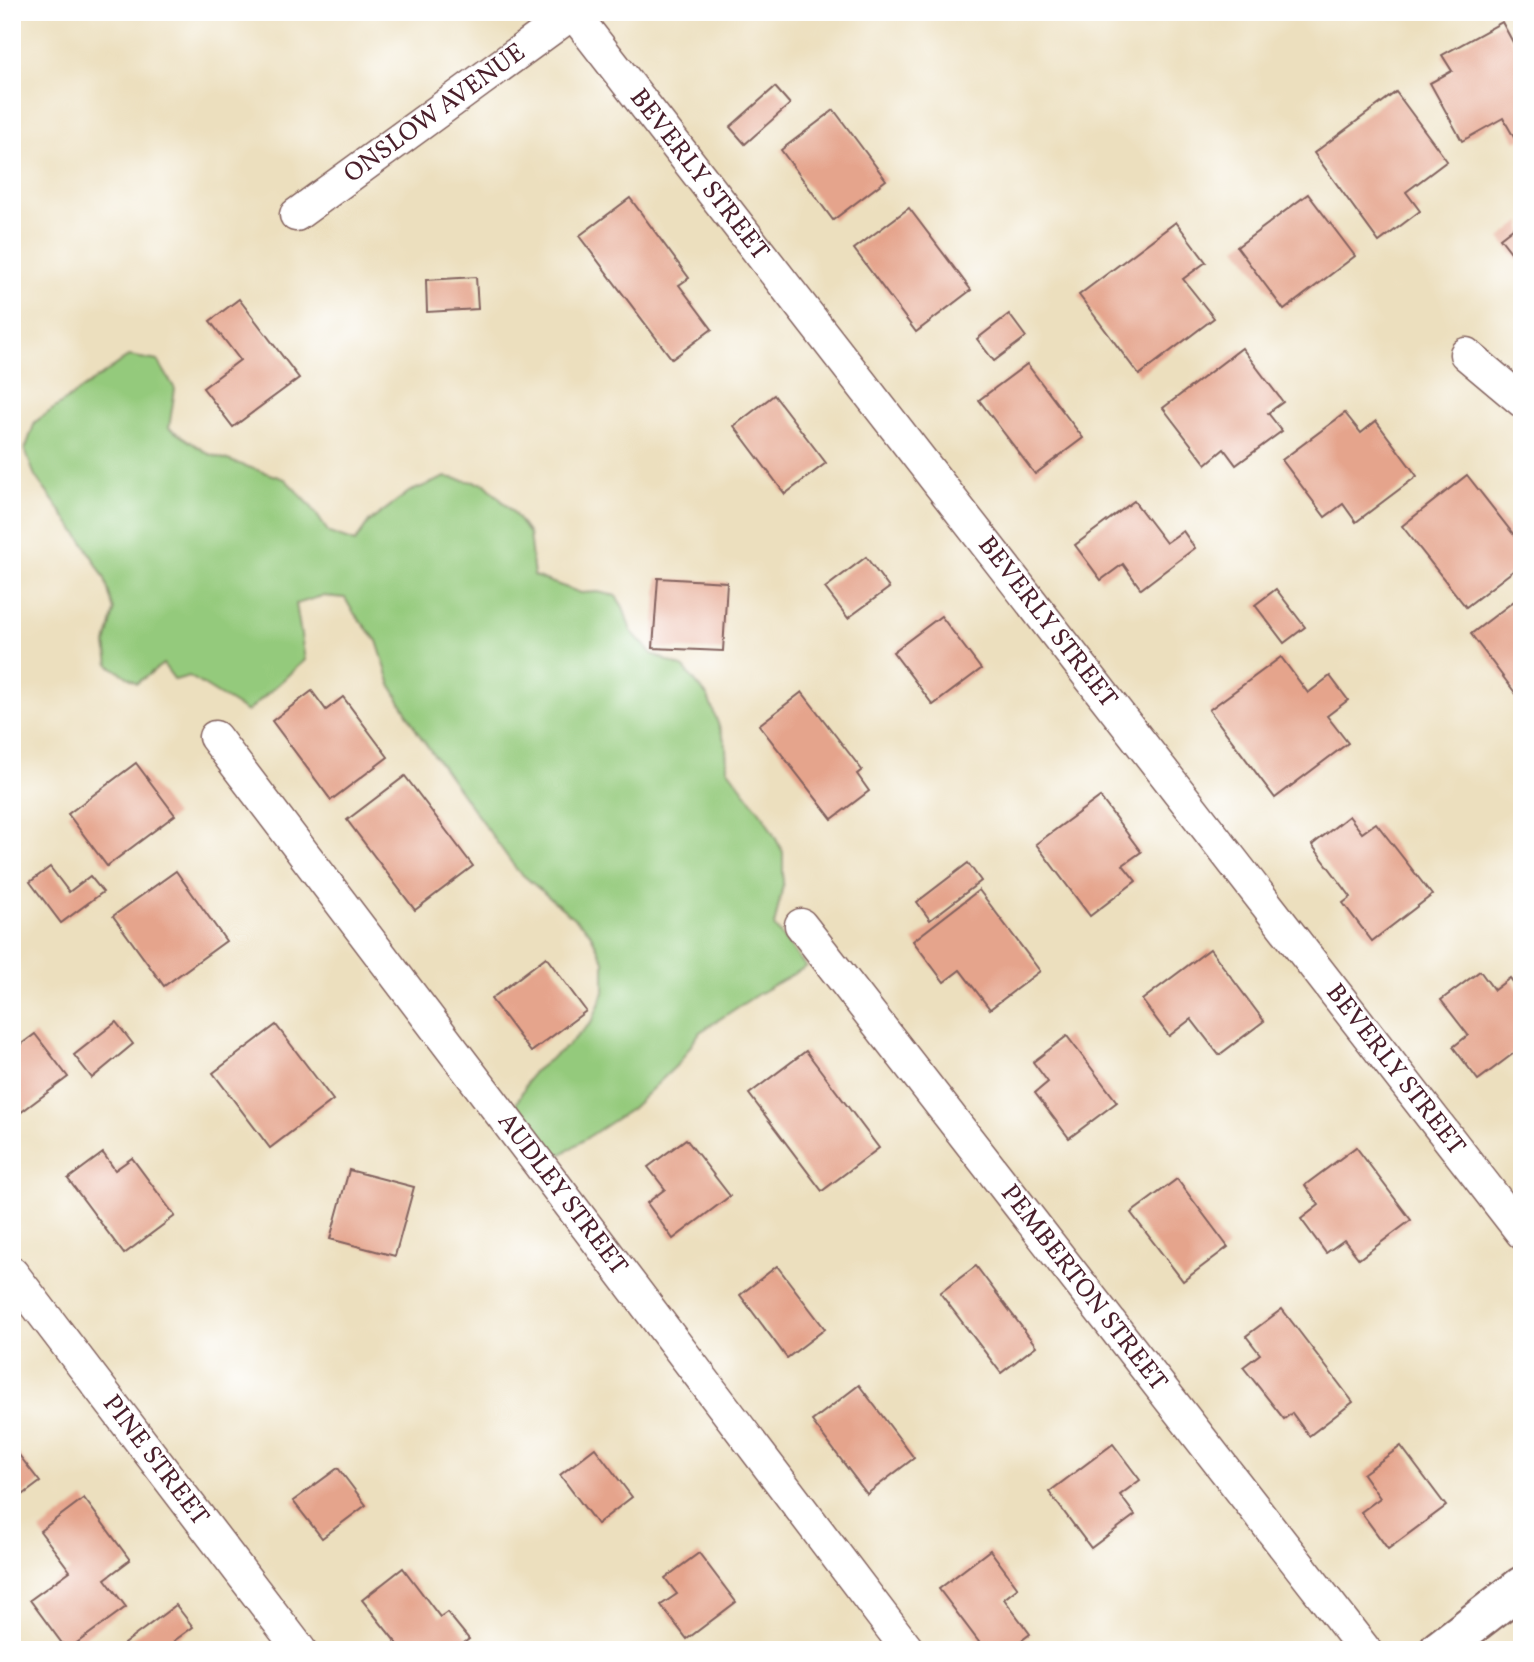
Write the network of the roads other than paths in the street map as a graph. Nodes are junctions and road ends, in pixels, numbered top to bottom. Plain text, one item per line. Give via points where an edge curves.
1 (573, 12) edge
2 (296, 215) dead end
3 (1466, 354) dead end
4 (1522, 401) edge
5 (215, 737) dead end
6 (801, 925) dead end
7 (1522, 1233) edge
8 (12, 1273) edge
9 (1522, 1586) edge
10 (300, 1650) edge
11 (908, 1650) edge
12 (1365, 1650) edge
13 (1439, 1650) edge

1 - 2 street, ONSLOW AVENUE
1 - 7 street, BEVERLY STREET
3 - 4 street
5 - 11 street, AUDLEY STREET
6 - 12 street, PEMBERTON STREET
8 - 10 street, PINE STREET
9 - 13 street

